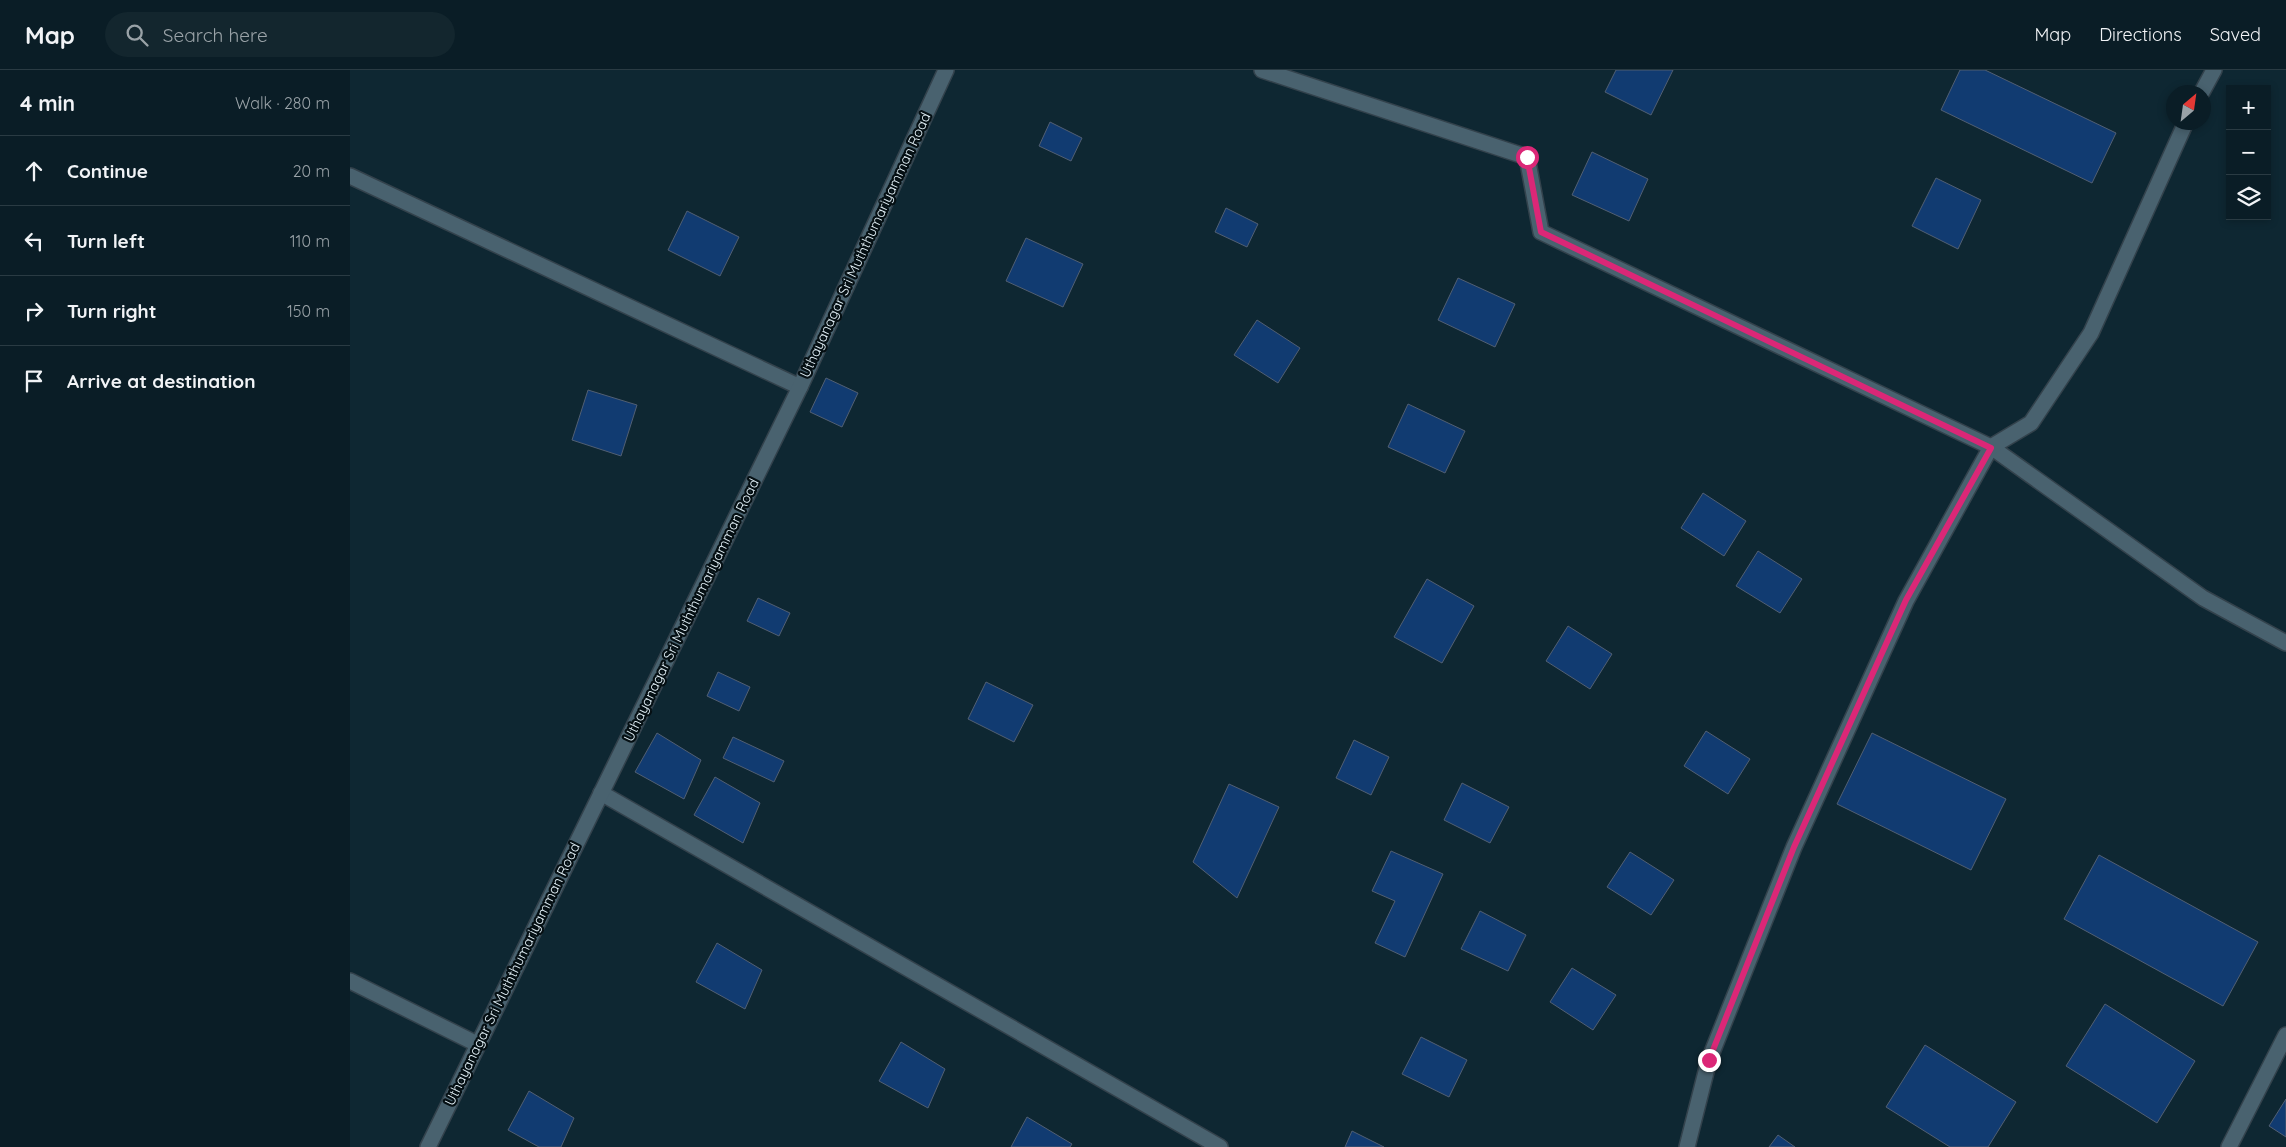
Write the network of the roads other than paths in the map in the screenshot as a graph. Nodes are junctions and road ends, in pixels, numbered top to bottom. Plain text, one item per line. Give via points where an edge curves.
1 (946, 70) edge
2 (1262, 70) edge
3 (2214, 70) edge
4 (2206, 85) edge
5 (2182, 130) edge
6 (350, 176) edge
7 (800, 387) junction
8 (1991, 448) junction
9 (2286, 643) edge
10 (601, 792) junction
11 (350, 982) edge
12 (2286, 1035) edge
13 (478, 1044) junction
14 (428, 1147) edge
15 (1220, 1147) edge
16 (1687, 1147) edge
17 (2229, 1147) edge

1 - 7 street, Uthayanagar Sri Muththumariyamman Road
2 - 8 street via 1527,157 1541,232
3 - 4 street
5 - 8 street via 2090,333 2031,423
6 - 7 street
7 - 10 street, Uthayanagar Sri Muththumariyamman Road
8 - 9 street via 2202,598
8 - 16 street via 1906,600 1794,847 1709,1060
10 - 13 street, Uthayanagar Sri Muththumariyamman Road
10 - 15 street
11 - 13 street
12 - 17 street
13 - 14 street, Uthayanagar Sri Muththumariyamman Road

